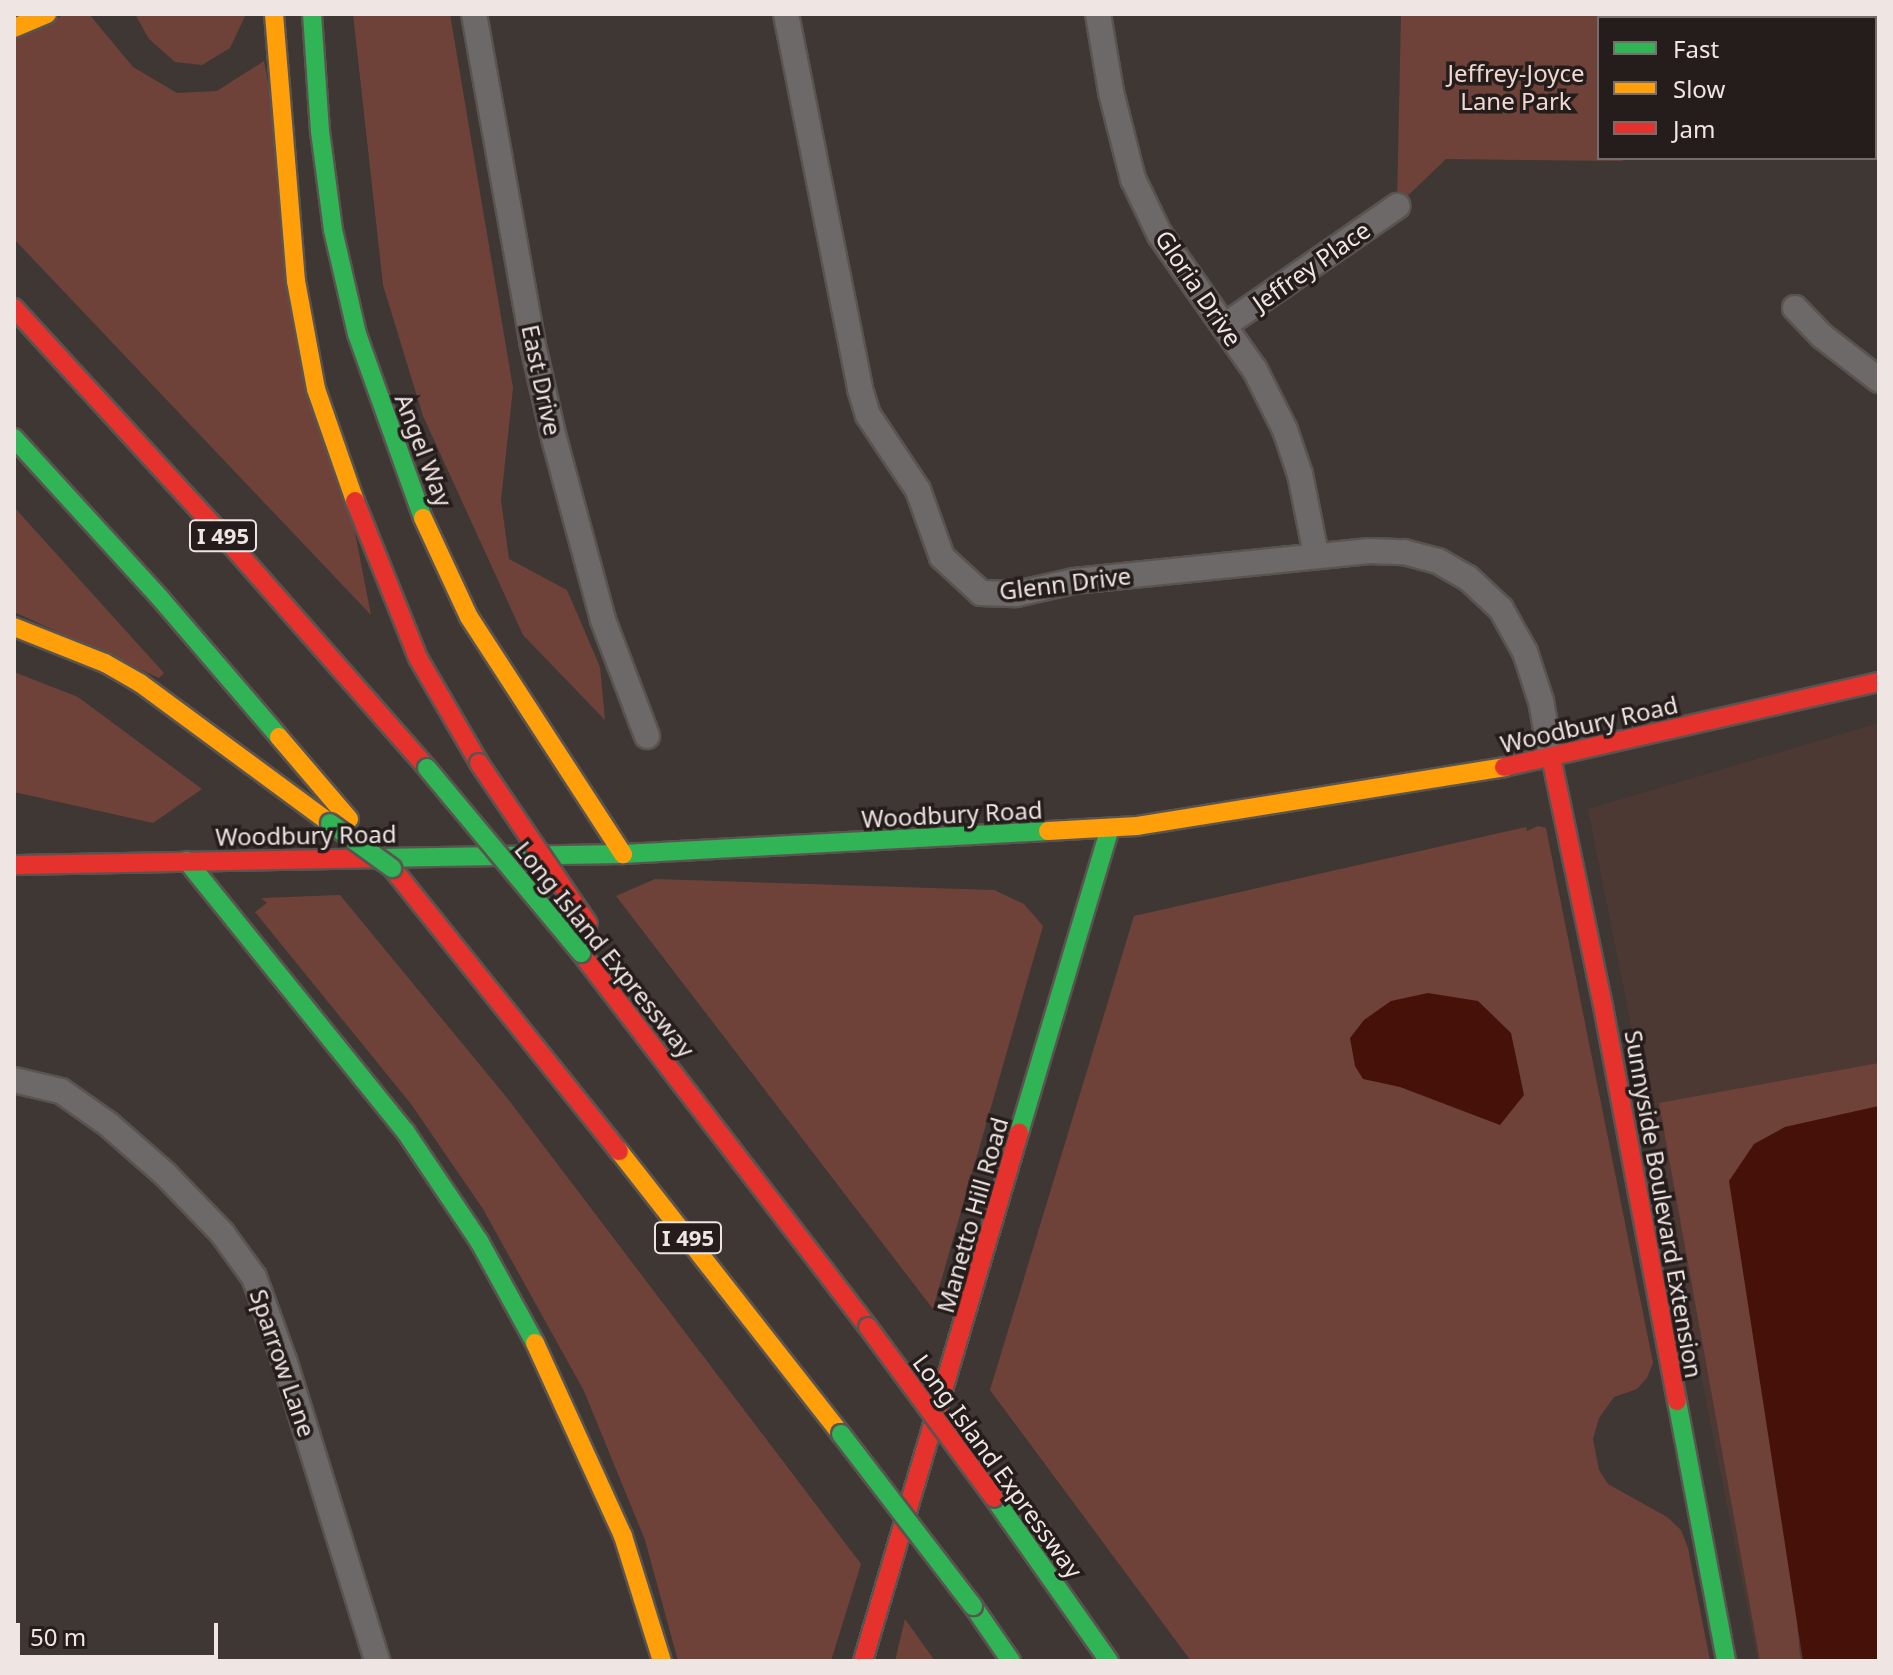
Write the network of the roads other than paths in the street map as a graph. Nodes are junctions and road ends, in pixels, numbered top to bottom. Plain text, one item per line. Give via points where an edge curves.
1 (47, 14) edge
2 (274, 14) edge
3 (312, 14) edge
4 (474, 14) edge
5 (786, 14) edge
6 (1098, 14) edge
7 (14, 28) edge
8 (1397, 206) dead end
9 (14, 308) edge
10 (1795, 308) dead end
11 (1224, 326) junction
12 (1879, 380) edge
13 (14, 438) edge
14 (1316, 555) junction
15 (14, 627) edge
16 (1879, 682) edge
17 (647, 736) dead end
18 (1551, 757) junction
19 (1110, 828) junction
20 (623, 854) junction
21 (187, 861) junction
22 (14, 865) edge
23 (392, 868) junction
24 (616, 996) junction
25 (14, 1080) edge
26 (377, 1661) edge
27 (662, 1661) edge
28 (863, 1661) edge
29 (1011, 1661) edge
30 (1109, 1661) edge
31 (1726, 1661) edge

1 - 7 main road
2 - 24 main road, bridge via 296,281 316,389 370,543 418,658 479,763 601,943
3 - 20 main road, Angel Way via 333,230 357,334 389,430 469,617
4 - 17 street, East Drive via 554,438 603,620
5 - 14 street, Glenn Drive via 860,389 868,415 918,490 942,557 981,593 1016,594 1074,581
6 - 11 street, Gloria Drive via 1133,179 1160,235
8 - 11 street, Jeffrey Place
9 - 24 main road, Long Island Expressway / I 495, bridge via 427,768
10 - 12 street
11 - 14 street, Gloria Drive via 1255,370 1285,430
13 - 23 main road, I 495, bridge via 160,598
14 - 18 street, Glenn Drive via 1404,552 1438,561 1468,578 1501,609 1525,652
15 - 23 main road, bridge via 105,663 140,683
16 - 18 main road, Woodbury Road
18 - 19 main road, Woodbury Road via 1406,786
18 - 31 main road, Sunnyside Boulevard Extension
19 - 20 main road, Woodbury Road
19 - 28 main road, Manetto Hill Road
20 - 21 main road, Woodbury Road
21 - 22 main road, Woodbury Road
21 - 27 main road via 405,1131 479,1241 551,1372 611,1509
23 - 29 main road, I 495, bridge via 841,1434
24 - 30 main road, Long Island Expressway / I 495, bridge via 868,1327
25 - 26 street, Sparrow Lane via 61,1091 108,1124 222,1233 254,1277

